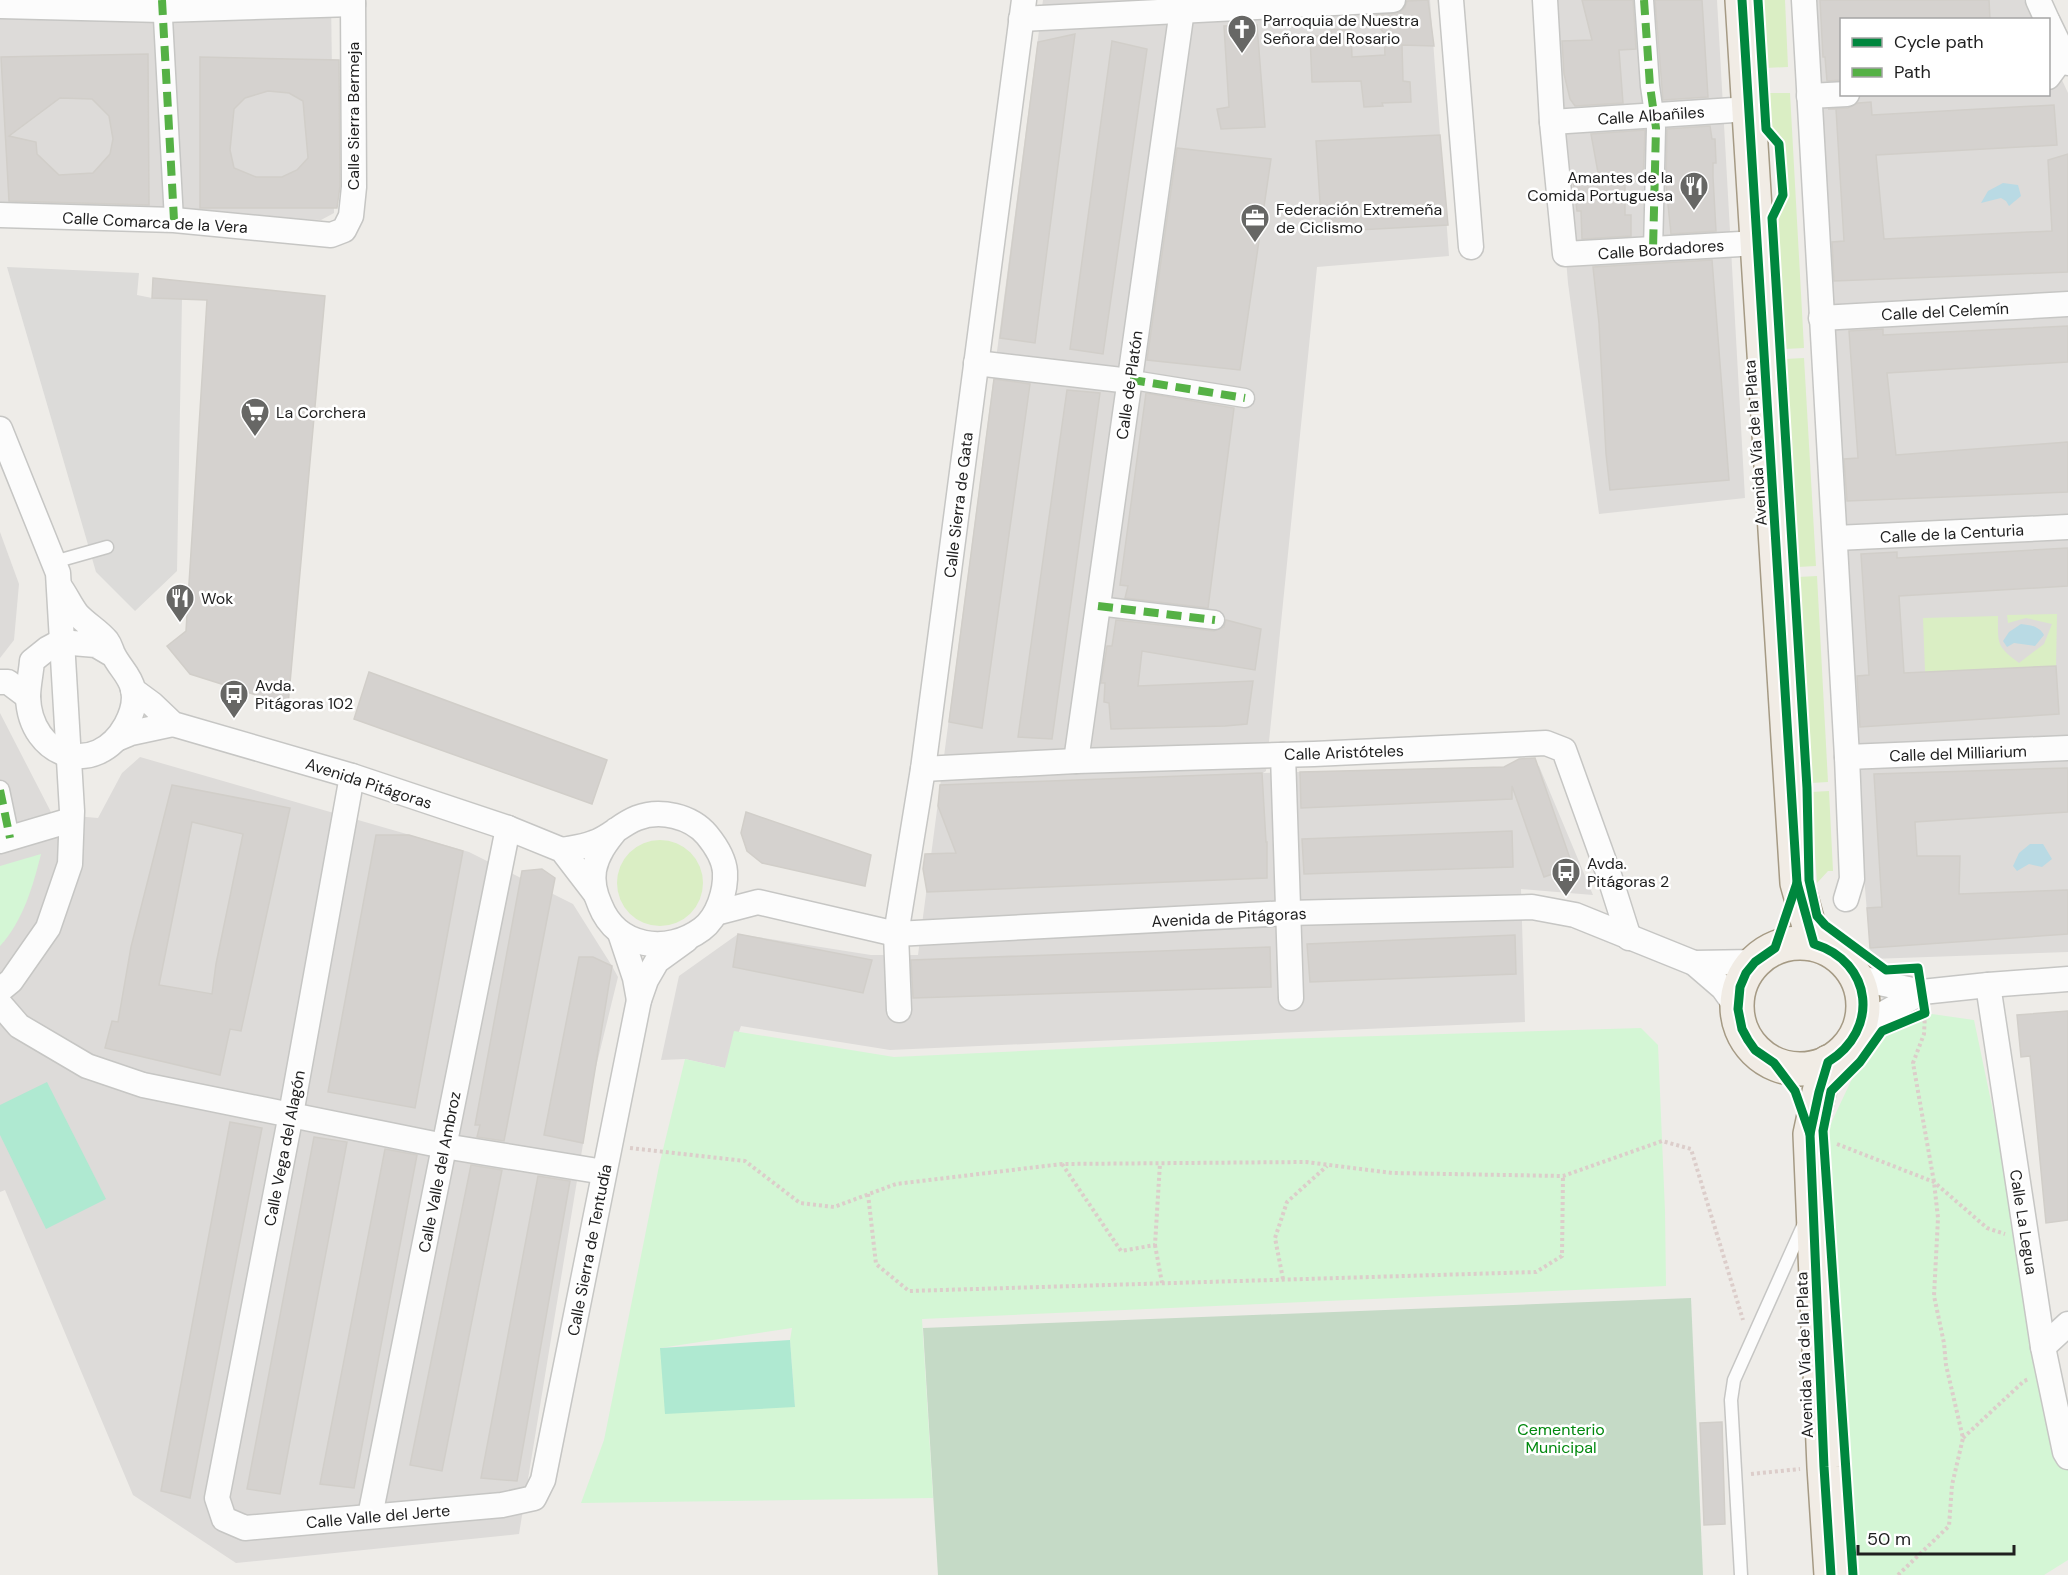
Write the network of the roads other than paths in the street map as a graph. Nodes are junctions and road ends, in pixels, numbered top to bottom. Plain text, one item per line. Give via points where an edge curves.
1 (1393, 0) edge
2 (1451, 0) edge
3 (1545, 0) edge
4 (1644, 0) edge
5 (1742, 0) edge
6 (1804, 0) edge
7 (2038, 0) edge
8 (353, 2) edge
9 (162, 5) edge
10 (0, 6) edge
11 (1022, 10) edge
12 (1182, 10) junction
13 (2047, 18) edge
14 (2050, 25) edge
15 (2066, 59) edge
16 (2050, 76) edge
17 (1840, 94) edge
18 (1809, 96) junction
19 (1749, 109) junction
20 (1656, 115) junction
21 (1552, 122) junction
22 (0, 215) edge
23 (174, 220) junction
24 (344, 230) joint
25 (1758, 243) junction
26 (1471, 247) dead end
27 (1653, 250) junction
28 (2068, 304) edge
29 (1821, 318) junction
30 (976, 363) junction
31 (1130, 381) junction
32 (1245, 398) dead end
33 (0, 429) edge
34 (2068, 527) edge
35 (1836, 538) junction
36 (107, 547) dead end
37 (56, 573) junction
38 (1098, 606) junction
39 (1215, 620) dead end
40 (60, 642) junction
41 (113, 655) junction
42 (32, 661) junction
43 (4, 682) edge
44 (133, 690) junction
45 (28, 698) junction
46 (173, 724) junction
47 (119, 738) junction
48 (2068, 748) edge
49 (68, 755) junction
50 (1283, 755) junction
51 (1847, 757) junction
52 (1076, 761) junction
53 (923, 769) junction
54 (351, 776) junction
55 (0, 790) edge
56 (71, 820) junction
57 (508, 828) junction
58 (616, 830) junction
59 (5, 840) edge
60 (562, 850) junction
61 (724, 868) junction
62 (1797, 884) junction
63 (595, 892) junction
64 (1846, 899) dead end
65 (758, 902) junction
66 (716, 913) junction
67 (1288, 913) junction
68 (620, 933) junction
69 (896, 934) junction
70 (1629, 938) junction
71 (686, 940) junction
72 (1814, 945) junction
73 (1765, 955) junction
74 (1694, 963) junction
75 (1856, 976) junction
76 (2068, 979) edge
77 (1988, 985) junction
78 (0, 990) edge
79 (1291, 998) dead end
80 (639, 1000) junction
81 (1924, 1003) junction
82 (0, 1004) edge
83 (899, 1010) dead end
84 (1738, 1010) junction
85 (1859, 1029) junction
86 (1828, 1062) junction
87 (1774, 1063) junction
88 (291, 1114) junction
89 (1810, 1134) junction
90 (444, 1146) junction
91 (604, 1172) junction
92 (1814, 1224) junction
93 (2068, 1324) edge
94 (2045, 1359) junction
95 (2068, 1456) edge
96 (534, 1498) joint
97 (370, 1516) junction
98 (224, 1519) joint
99 (1741, 1575) edge
100 (1831, 1575) edge

1 - 12 street
2 - 26 street
3 - 21 street
4 - 20 street
5 - 19 main road, Avenida Vía de la Plata
6 - 18 street
7 - 13 street
8 - 9 street
8 - 24 street, Calle Sierra Bermeja via 354,187 351,216
9 - 10 street
9 - 23 street
11 - 12 street
11 - 30 street, Calle Sierra de Gata
12 - 31 street, Calle de Platón
14 - 15 street
15 - 16 street
17 - 18 street
18 - 29 street
19 - 20 street, Calle Albañiles
19 - 25 main road, Avenida Vía de la Plata
20 - 21 street, Calle Albañiles
20 - 27 street
21 - 27 street, Calle Bordadores via 1565,254
22 - 23 street, Calle Comarca de la Vera
23 - 24 street, Calle Comarca de la Vera via 331,235
25 - 27 street, Calle Bordadores
25 - 62 main road, Avenida Vía de la Plata
28 - 29 street, Calle del Celemín
29 - 35 street
30 - 31 street
30 - 53 street, Calle Sierra de Gata
31 - 32 street
31 - 38 street, Calle de Platón
33 - 37 street
34 - 35 street, Calle de la Centuria
35 - 51 street
36 - 37 lane
37 - 40 street
37 - 41 street via 76,613 109,642
38 - 39 street
38 - 52 street, Calle de Platón
40 - 41 street via 96,645
40 - 42 street
40 - 49 street
41 - 44 street via 126,671
42 - 43 street
42 - 45 street
43 - 45 street
44 - 46 street, Avenida Pitágoras
44 - 47 street via 132,714
45 - 49 street via 32,720 48,746
46 - 47 street, Avenida Pitágoras
46 - 54 street, Avenida Pitágoras
47 - 49 street, Avenida Pitágoras via 103,750 83,757
48 - 51 street, Calle del Milliarium
49 - 56 street
50 - 52 street, Calle Aristóteles
50 - 67 street
50 - 70 street, Calle Aristóteles via 1541,743 1564,750
51 - 64 street via 1852,879
52 - 53 street, Calle Aristóteles
53 - 69 street, Calle Sierra de Gata
54 - 57 street, Avenida Pitágoras
54 - 88 street, Calle Vega del Alagón
55 - 59 street
56 - 59 street
56 - 78 street via 70,864 48,928 11,981
57 - 60 street, Avenida Pitágoras
57 - 90 street, Calle Valle del Ambroz
58 - 60 street via 594,843
58 - 61 street via 637,818 660,814 683,818 703,830 717,847
58 - 63 street via 602,848 594,870
60 - 63 street, Avenida Pitágoras
61 - 65 street
61 - 66 street via 725,882
62 - 72 main road, Avenida Vía de la Plata
62 - 73 main road, Avenida Vía de la Plata
63 - 68 street via 604,916
65 - 66 street, Avenida de Pitágoras
65 - 69 street, Avenida de Pitágoras
66 - 71 street via 705,927
67 - 69 street, Avenida de Pitágoras
67 - 70 street, Avenida de Pitágoras via 1532,907 1575,915
67 - 79 street
68 - 71 street via 653,945
68 - 80 street, Calle Sierra de Tentudía
69 - 83 street, Calle Sierra de Gata
70 - 74 street, Avenida de Pitágoras
71 - 80 street, Calle Sierra de Tentudía via 657,960
72 - 73 main road via 1801,943
72 - 75 main road via 1836,954
73 - 74 street
73 - 84 main road via 1746,974 1740,987
74 - 84 street via 1723,988
75 - 81 street
75 - 85 main road via 1864,1003
76 - 77 street
77 - 81 street
77 - 94 street, Calle La Legua
80 - 91 street, Calle Sierra de Tentudía
81 - 85 street via 1881,1015
82 - 88 street via 19,1026 87,1066 143,1085
84 - 87 main road via 1748,1040
85 - 86 main road via 1840,1055
86 - 87 main road via 1808,1068
86 - 89 main road, Avenida Vía de la Plata
87 - 89 main road, Avenida Vía de la Plata via 1795,1090
88 - 90 street
88 - 98 street, Calle Vega del Alagón via 217,1498
89 - 92 main road, Avenida Vía de la Plata
90 - 91 street
90 - 97 street, Calle Valle del Ambroz
91 - 96 street, Calle Sierra de Tentudía via 543,1480
92 - 99 lane via 1803,1226 1734,1380 1731,1400
92 - 100 main road, Avenida Vía de la Plata
93 - 94 street
94 - 95 street, Calle La Legua
96 - 97 street, Calle Valle del Jerte via 502,1505
97 - 98 street, Calle Valle del Jerte via 245,1528

